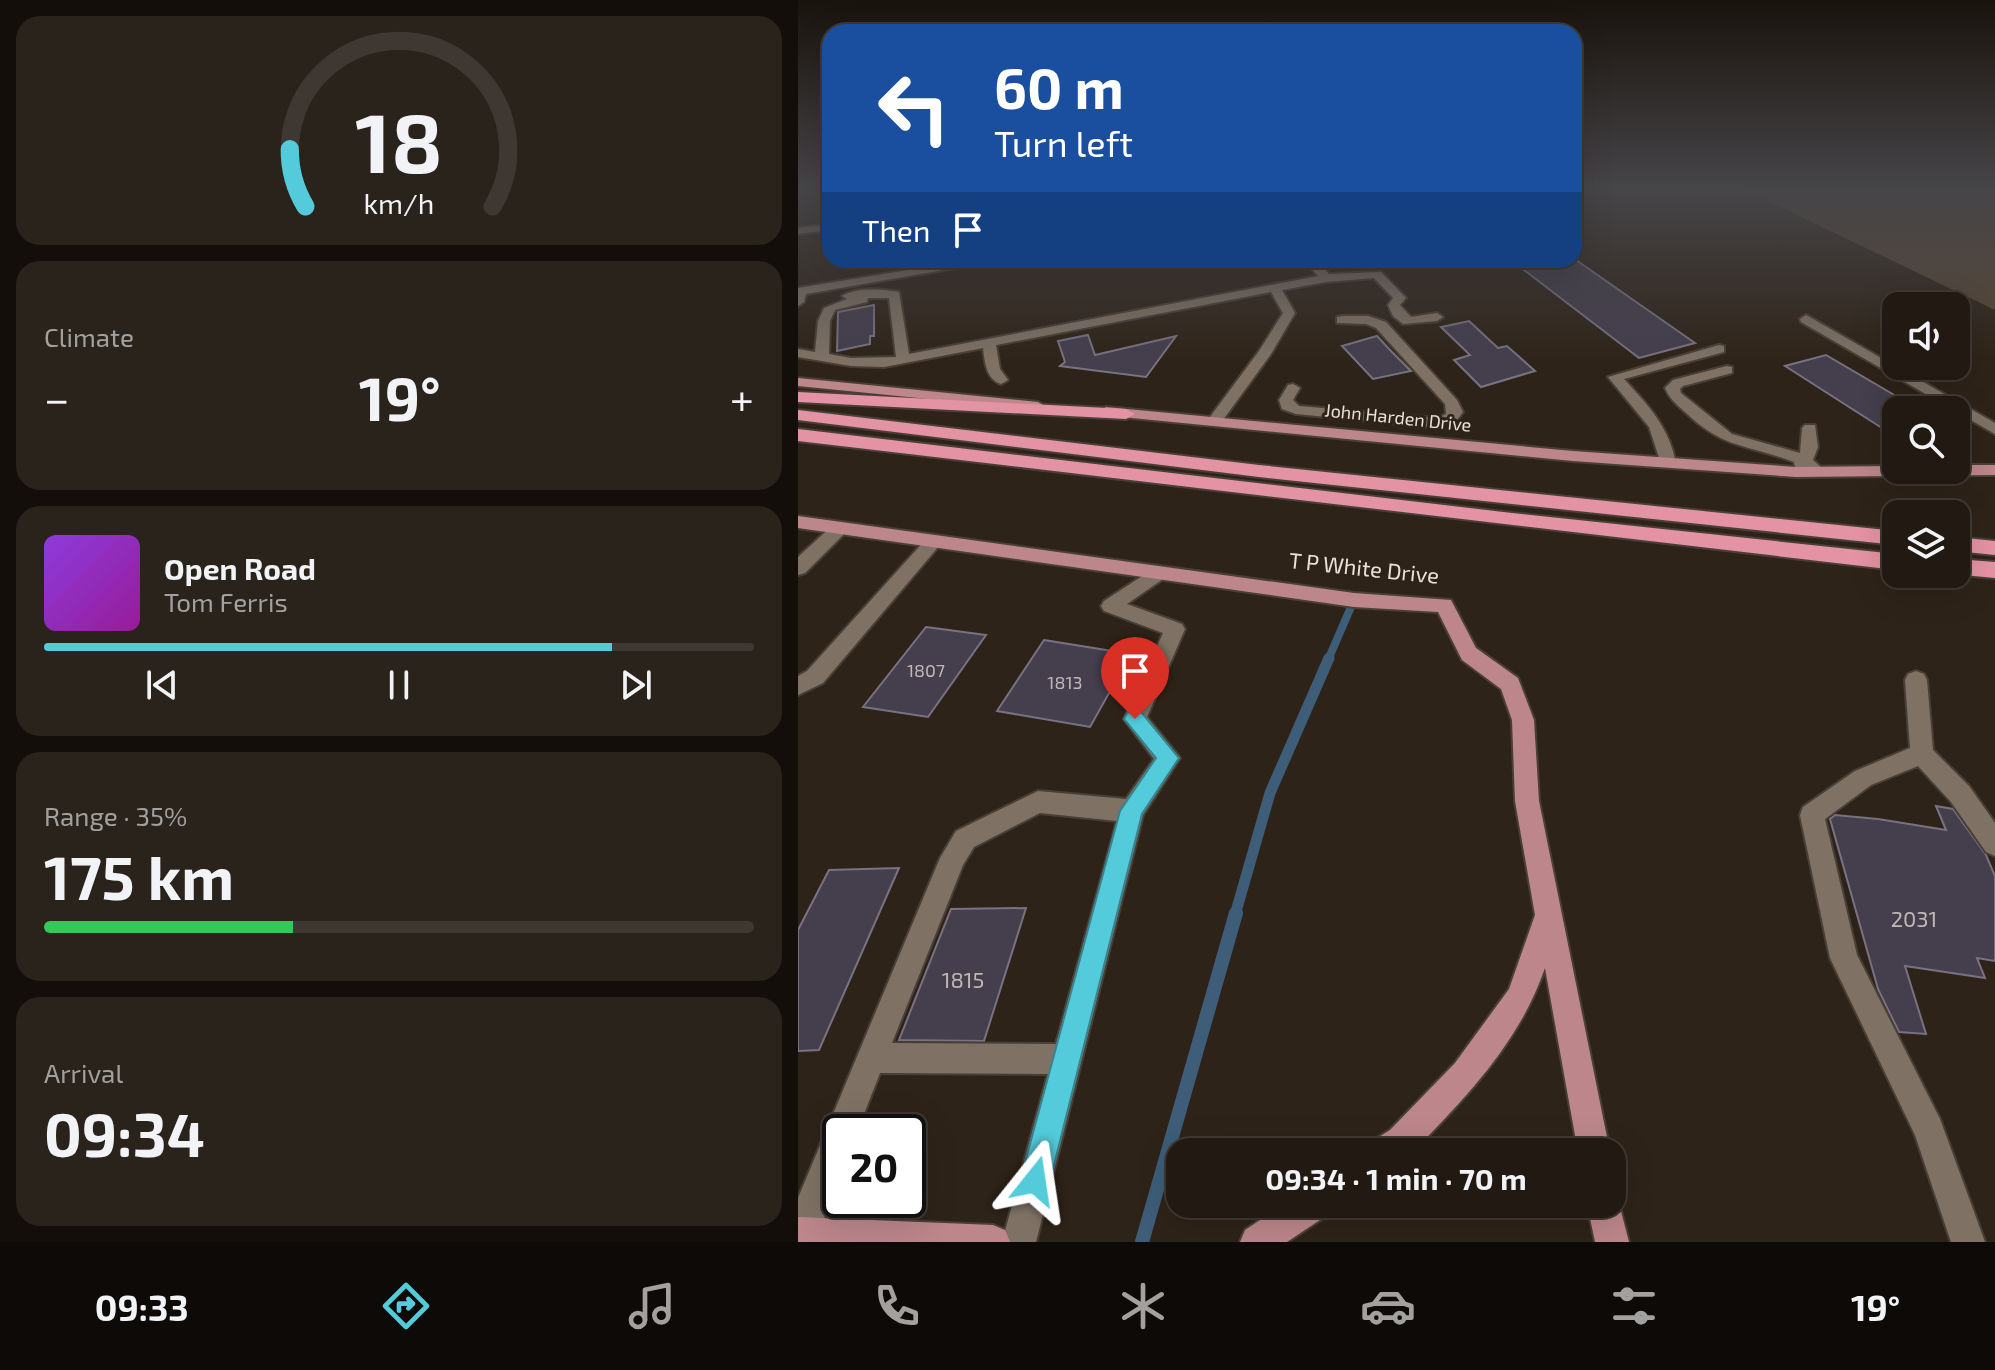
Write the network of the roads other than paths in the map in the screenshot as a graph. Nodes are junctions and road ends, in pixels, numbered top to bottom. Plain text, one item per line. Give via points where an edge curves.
1 (939, 268) edge
2 (1317, 268) edge
3 (1326, 278) junction
4 (1275, 288) junction
5 (895, 295) junction
6 (798, 303) edge
7 (1437, 317) dead end
8 (1806, 319) dead end
9 (1342, 320) dead end
10 (989, 343) junction
11 (1719, 349) dead end
12 (798, 353) edge
13 (1698, 353) junction
14 (822, 357) junction
15 (903, 359) junction
16 (1001, 380) dead end
17 (798, 382) edge
18 (1293, 388) dead end
19 (798, 397) edge
20 (1126, 414) junction
21 (798, 415) edge
22 (1215, 421) junction
23 (1810, 428) dead end
24 (1995, 429) edge
25 (798, 435) edge
26 (1668, 464) junction
27 (1806, 467) junction
28 (1995, 470) edge
29 (798, 522) edge
30 (839, 529) junction
31 (1882, 537) edge
32 (933, 542) junction
33 (1970, 545) edge
34 (1995, 548) edge
35 (1882, 560) edge
36 (798, 568) edge
37 (1970, 568) edge
38 (1995, 570) edge
39 (1156, 574) junction
40 (1916, 680) dead end
41 (798, 686) edge
42 (1922, 754) junction
43 (1132, 811) junction
44 (1995, 844) edge
45 (1549, 915) junction
46 (870, 1058) junction
47 (1067, 1059) junction
48 (848, 1114) edge
49 (1404, 1138) edge
50 (1591, 1138) edge
51 (822, 1193) edge
52 (1293, 1218) edge
53 (1607, 1218) edge
54 (809, 1236) edge
55 (993, 1242) edge
56 (1019, 1242) edge
57 (1257, 1242) edge
58 (1612, 1242) edge
59 (1968, 1242) edge

1 - 6 lane via 800,291
2 - 3 lane
3 - 4 lane
3 - 7 lane via 1377,274 1400,298 1394,305 1408,321
4 - 10 lane
4 - 22 lane via 1289,313 1280,333
5 - 6 lane via 868,293
5 - 14 lane via 830,308
5 - 15 lane
8 - 24 lane
9 - 18 lane via 1381,325 1452,403 1452,417 1439,423 1296,410 1286,400
10 - 15 lane
10 - 16 lane via 993,370
11 - 13 lane
12 - 14 lane
13 - 26 lane via 1615,377 1649,413 1667,444
13 - 27 lane via 1727,370 1678,383 1672,388 1675,395 1723,435
14 - 15 lane via 858,363
17 - 20 main road, John Harden Drive
19 - 20 highway
20 - 22 main road, John Harden Drive
21 - 31 highway via 1259,471
22 - 26 main road, John Harden Drive
23 - 27 lane
25 - 35 highway
26 - 27 main road, John Harden Drive
27 - 28 main road, John Harden Drive
29 - 30 main road, T P White Drive
30 - 32 main road, T P White Drive
30 - 36 lane
32 - 39 main road, T P White Drive
32 - 41 lane via 815,677
33 - 34 highway
37 - 38 highway
39 - 43 lane via 1111,606 1175,629 1135,719 1168,758
39 - 45 main road, T P White Drive via 1354,600 1444,605 1469,654 1510,684 1523,720 1527,801
40 - 42 lane
42 - 44 lane via 1960,794
42 - 59 lane via 1863,778 1812,815 1844,958 1929,1130
43 - 46 lane via 1038,802 965,839
43 - 47 lane
45 - 49 main road via 1520,998 1466,1074
45 - 50 main road, T P White Drive
46 - 47 lane
46 - 48 lane
47 - 56 lane
51 - 54 lane
52 - 57 main road
53 - 58 main road
54 - 55 main road

